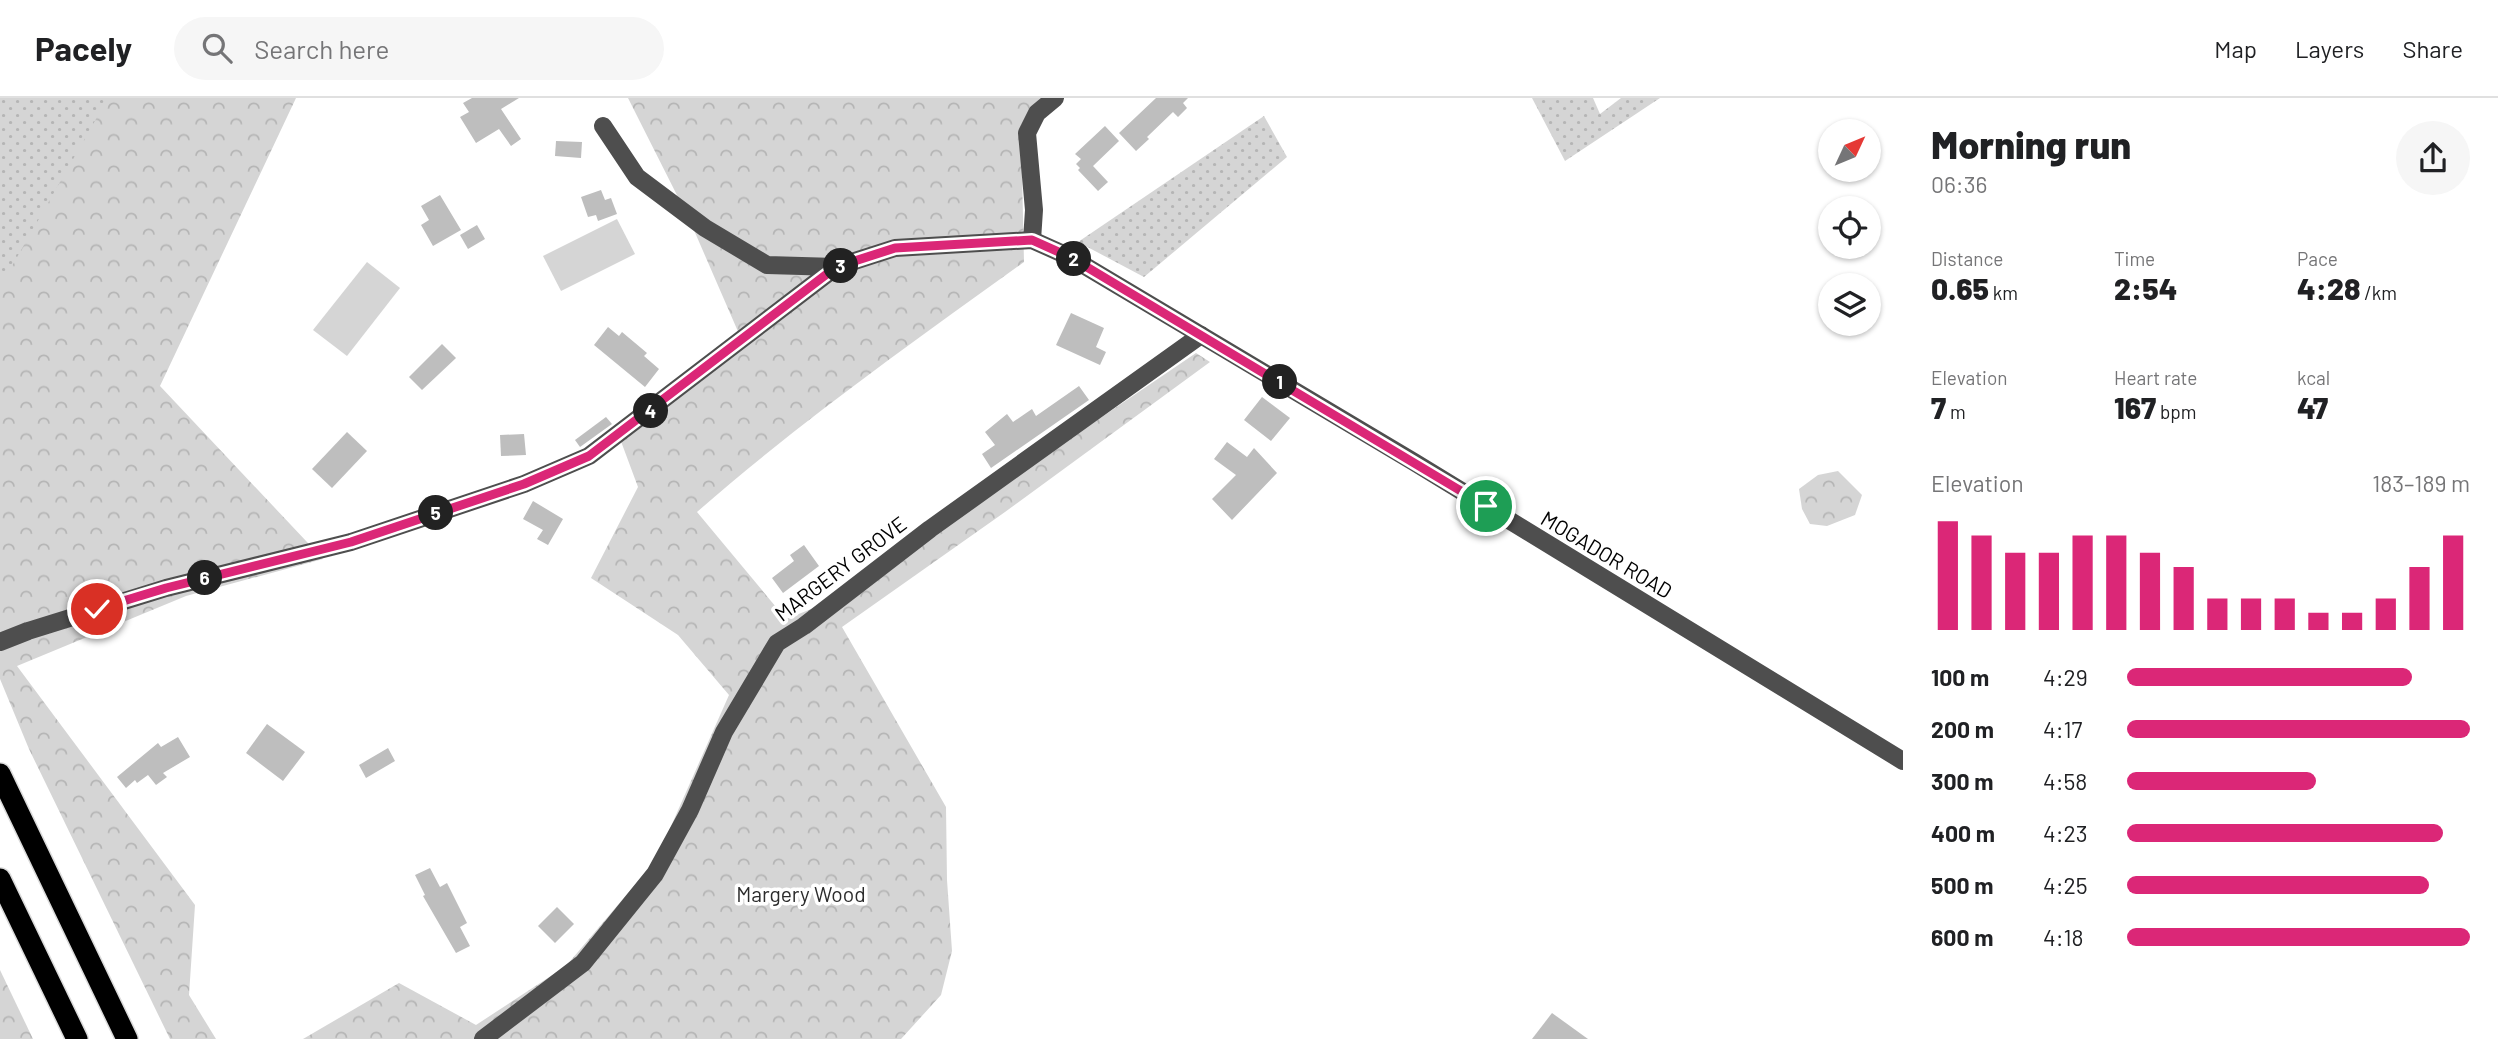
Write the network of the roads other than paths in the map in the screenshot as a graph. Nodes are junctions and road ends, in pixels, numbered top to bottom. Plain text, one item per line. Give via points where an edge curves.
1 (1055, 98) edge
2 (603, 126) dead end
3 (1032, 240) junction
4 (836, 267) junction
5 (1201, 335) junction
6 (1, 641) edge
7 (1903, 761) edge
8 (0, 774) edge
9 (0, 879) edge
10 (77, 1039) edge
11 (127, 1039) edge
12 (483, 1039) edge

1 - 3 street via 1037,113 1027,133
2 - 4 street via 637,177 705,228 767,265
3 - 4 street via 895,248
3 - 5 street, MOGADOR ROAD via 1070,257
4 - 6 street via 589,456 524,484 351,542 166,588
5 - 7 street, MOGADOR ROAD
5 - 12 street, MARGERY GROVE via 777,643 724,732 690,810 655,874 583,962
8 - 11 highway
9 - 10 highway

